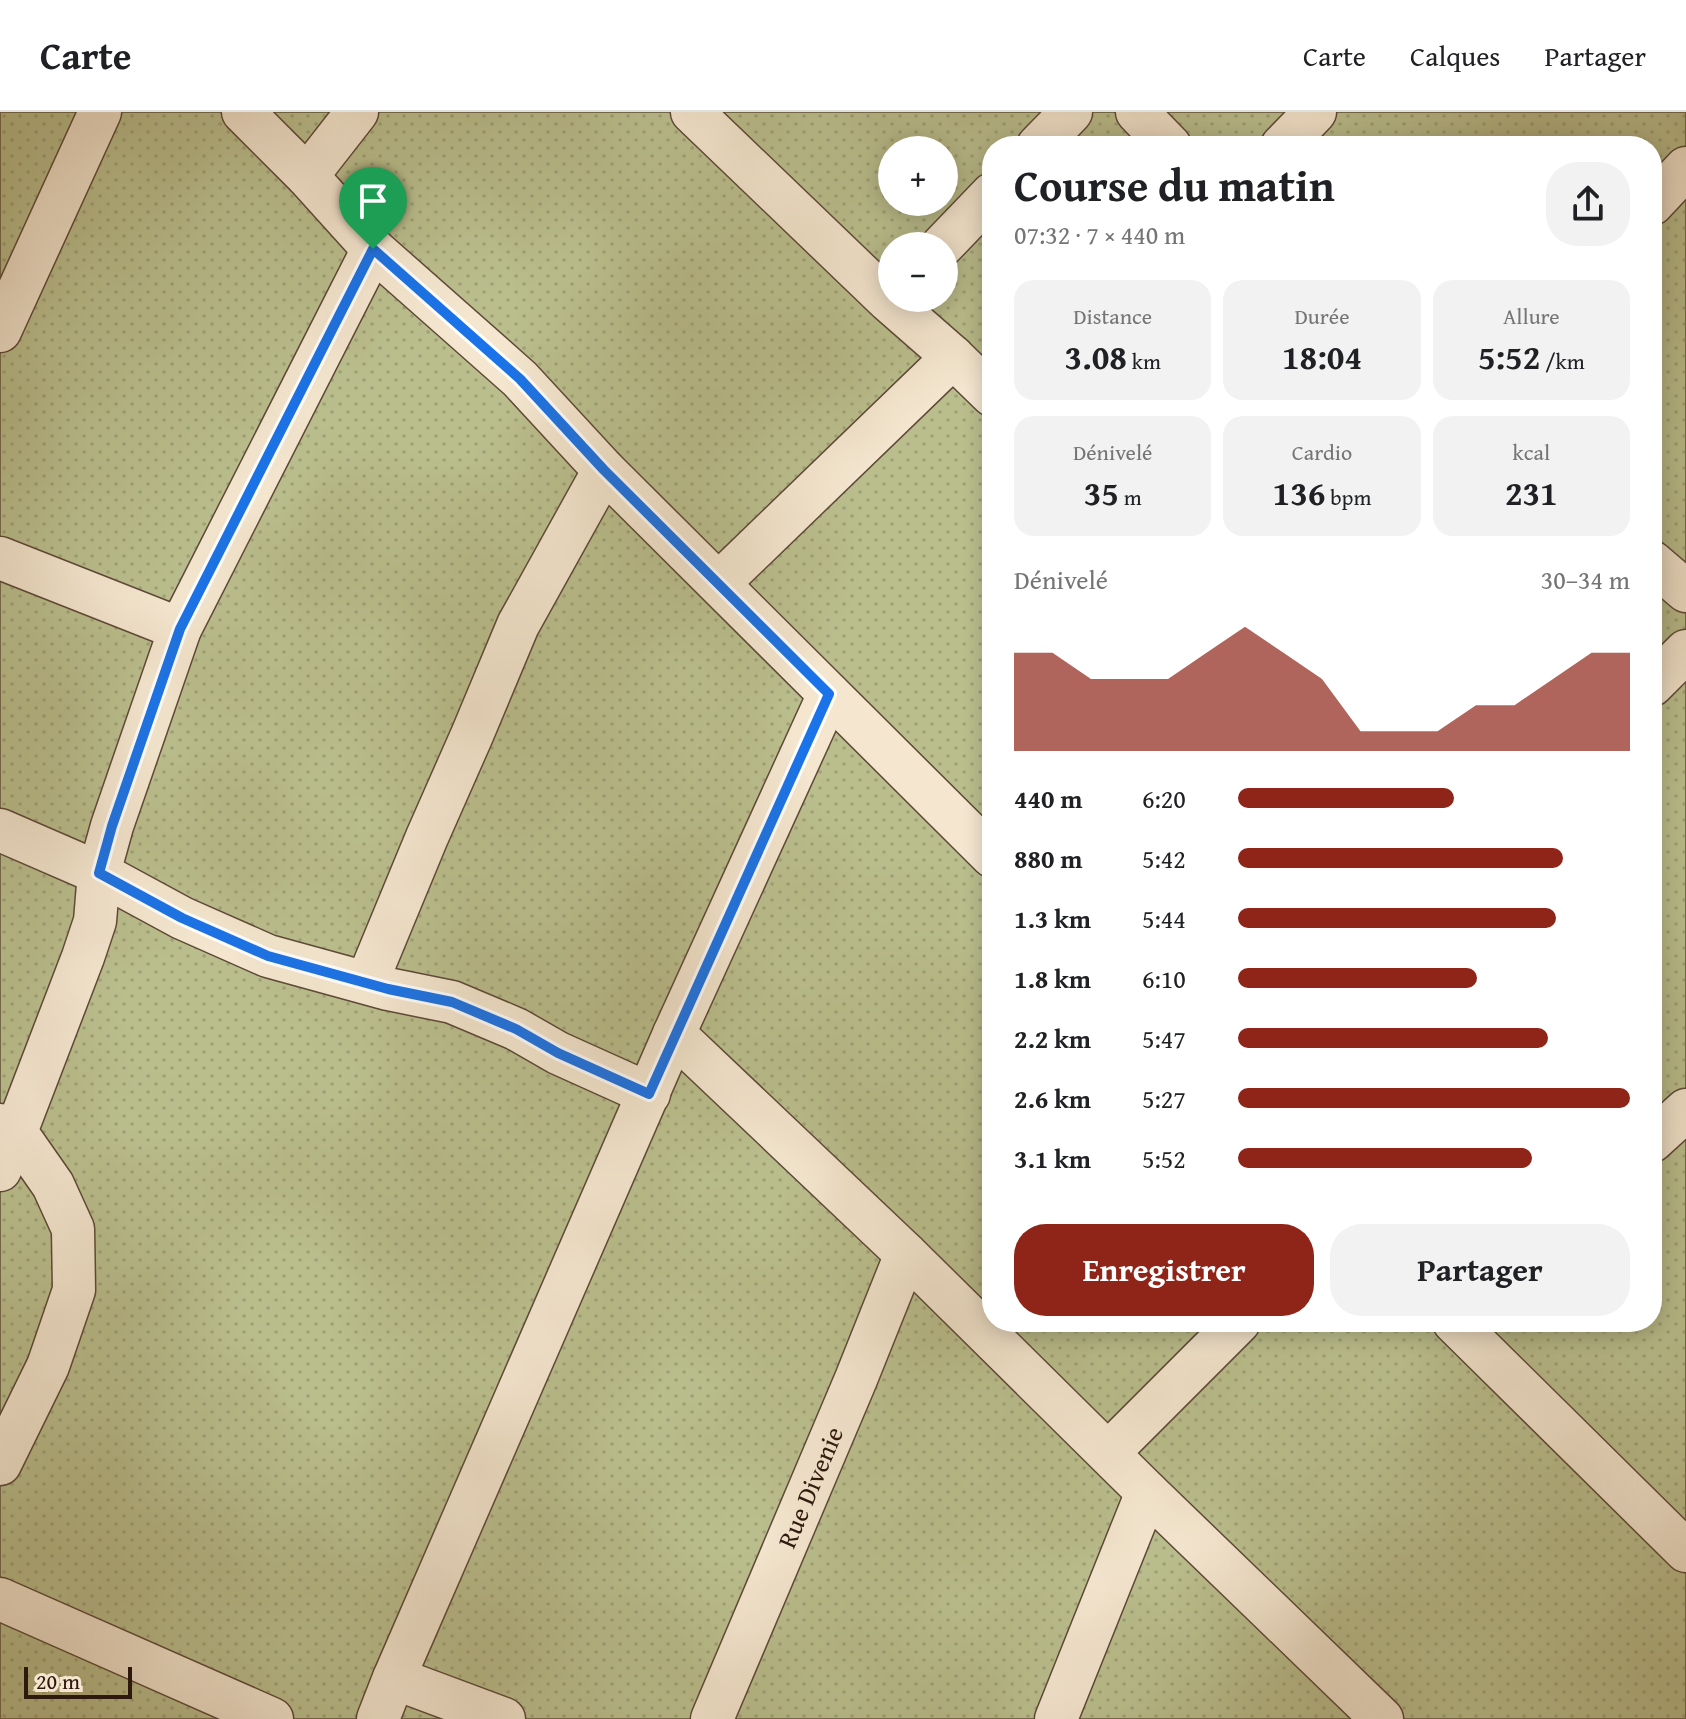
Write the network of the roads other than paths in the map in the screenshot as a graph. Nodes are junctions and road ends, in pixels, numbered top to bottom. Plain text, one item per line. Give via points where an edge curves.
1 (100, 112) edge
2 (243, 112) edge
3 (357, 112) edge
4 (692, 112) edge
5 (1071, 112) edge
6 (1137, 112) edge
7 (1315, 112) edge
8 (1048, 136) edge
9 (1160, 136) edge
10 (1292, 136) edge
11 (1686, 168) edge
12 (307, 176) junction
13 (1662, 193) edge
14 (982, 204) edge
15 (955, 232) edge
16 (373, 249) junction
17 (878, 287) edge
18 (905, 312) edge
19 (0, 331) edge
20 (953, 357) junction
21 (982, 385) edge
22 (604, 470) junction
23 (0, 558) edge
24 (1662, 571) edge
25 (719, 583) junction
26 (1686, 591) edge
27 (180, 629) junction
28 (1686, 651) edge
29 (1662, 675) edge
30 (829, 694) junction
31 (0, 830) edge
32 (982, 846) edge
33 (99, 873) junction
34 (367, 982) junction
35 (674, 1034) junction
36 (649, 1094) junction
37 (1686, 1110) edge
38 (1662, 1132) edge
39 (5, 1142) edge
40 (906, 1254) junction
41 (982, 1329) edge
42 (985, 1332) edge
43 (1229, 1332) edge
44 (1464, 1332) edge
45 (1108, 1453) junction
46 (0, 1464) edge
47 (1147, 1492) junction
48 (1686, 1551) edge
49 (0, 1599) edge
50 (394, 1678) junction
51 (272, 1719) edge
52 (378, 1719) edge
53 (504, 1719) edge
54 (712, 1719) edge
55 (1056, 1719) edge
56 (1382, 1719) edge

1 - 19 street
2 - 12 street
3 - 12 street
4 - 17 street
5 - 8 street
6 - 9 street
7 - 10 street
11 - 13 street
12 - 16 street
14 - 15 street
16 - 22 street via 520,379
16 - 27 street
18 - 20 street
20 - 21 street
20 - 25 street
22 - 25 street
22 - 34 street via 518,625
23 - 27 street
24 - 26 street
25 - 30 street
27 - 33 street
28 - 29 street
30 - 32 street
30 - 35 street
31 - 33 street
33 - 34 street via 268,956
33 - 39 street via 91,933
34 - 36 street via 452,1002
35 - 36 street
35 - 40 street
36 - 50 street
37 - 38 street
39 - 46 street via 53,1185 73,1229 74,1290 48,1366
40 - 41 street
40 - 54 street, Rue Divenie
42 - 45 street
43 - 45 street
44 - 48 street
45 - 47 street
47 - 55 street
47 - 56 street
49 - 51 street
50 - 52 street
50 - 53 street

